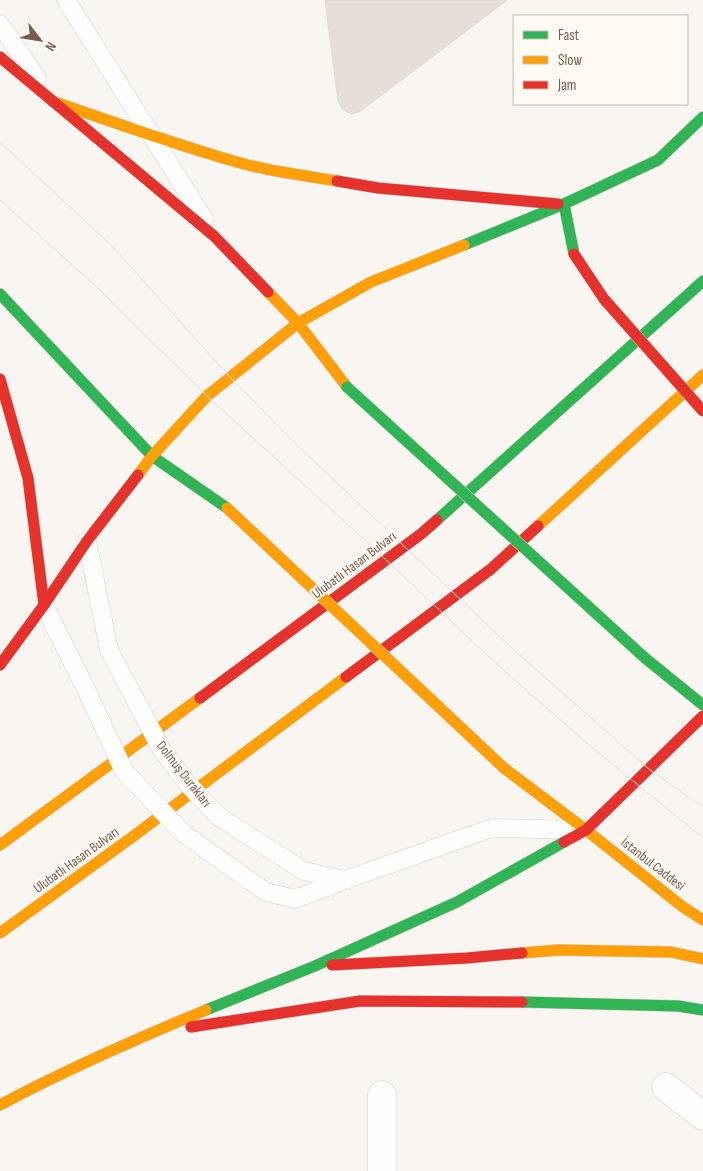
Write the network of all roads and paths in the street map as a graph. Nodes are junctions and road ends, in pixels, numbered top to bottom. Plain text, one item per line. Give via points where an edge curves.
1 (66, 0) edge
2 (0, 24) edge
3 (0, 57) edge
4 (52, 101) junction
5 (703, 118) edge
6 (150, 134) junction
7 (564, 204) junction
8 (214, 236) junction
9 (703, 281) edge
10 (0, 294) edge
11 (298, 323) junction
12 (703, 375) edge
13 (0, 379) edge
14 (703, 411) edge
15 (152, 456) junction
16 (87, 540) junction
17 (44, 605) junction
18 (0, 665) edge
19 (703, 705) edge
20 (703, 716) edge
21 (586, 830) junction
22 (0, 845) edge
23 (345, 880) junction
24 (703, 920) edge
25 (0, 933) edge
26 (703, 959) edge
27 (315, 966) junction
28 (703, 1010) edge
29 (145, 1034) junction
30 (666, 1087) dead end
31 (382, 1095) dead end
32 (0, 1105) edge
33 (703, 1116) edge
34 (382, 1171) edge

1 - 6 lane
2 - 4 lane
3 - 4 highway
4 - 6 highway
4 - 8 highway
5 - 7 highway via 658,160
6 - 7 highway via 245,164 291,174 378,188
6 - 8 lane
7 - 11 highway via 371,282
7 - 14 highway, bridge via 574,254 604,299
8 - 11 highway
9 - 22 highway, Ulubatlı Hasan Bulvarı via 421,534
10 - 15 highway, İstanbul Caddesi
11 - 15 highway via 207,396
11 - 19 highway, bridge via 347,387 645,658
12 - 25 highway, Ulubatlı Hasan Bulvarı via 491,569
13 - 17 highway via 28,478
15 - 16 highway
15 - 21 highway, İstanbul Caddesi, bridge via 227,508 504,768
16 - 17 highway
16 - 23 lane, Dolmuş Durakları, bridge via 109,650 162,750 187,783 219,817 304,871
17 - 18 highway
17 - 23 lane, bridge via 124,771 184,834 266,892 295,899
20 - 21 highway
21 - 23 lane via 492,828
21 - 24 highway, İstanbul Caddesi
21 - 27 highway via 457,902
26 - 27 highway via 671,952 558,950
27 - 29 highway
28 - 29 highway via 592,1003 360,1001
29 - 32 highway via 48,1078
30 - 33 street
31 - 34 street

